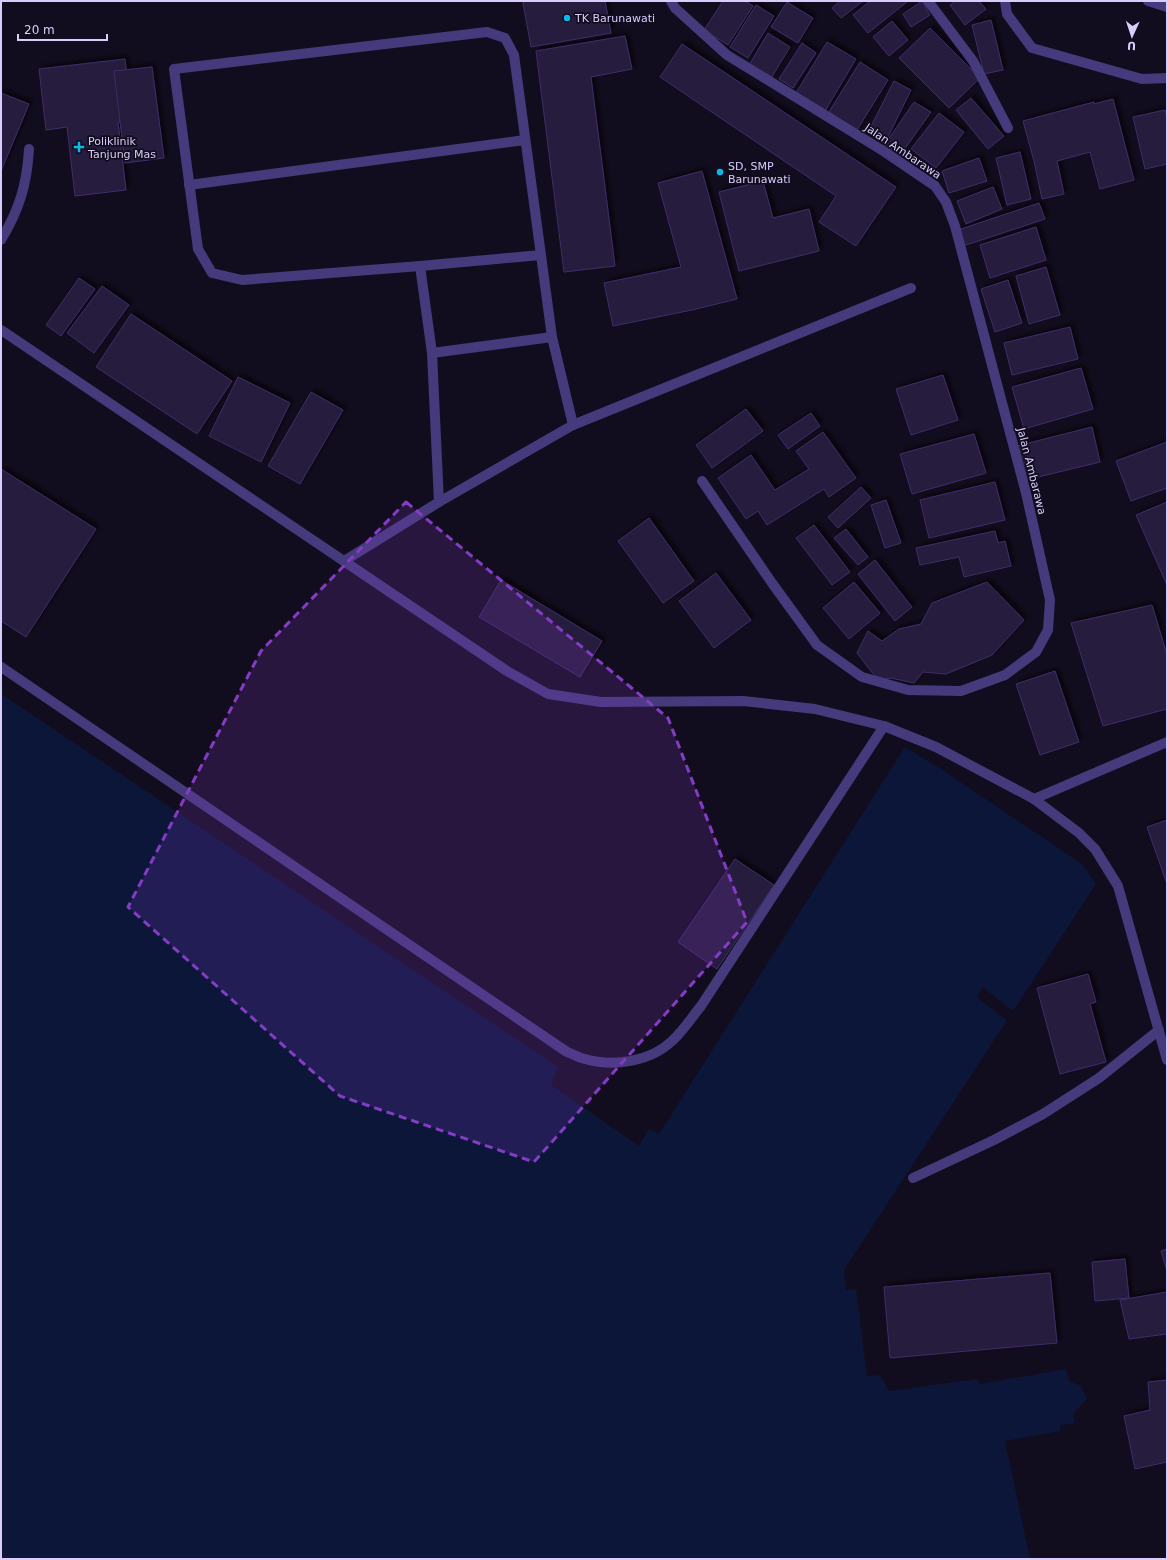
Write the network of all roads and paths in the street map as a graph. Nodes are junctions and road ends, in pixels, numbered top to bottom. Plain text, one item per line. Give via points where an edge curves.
1 (671, 1) edge
2 (928, 1) edge
3 (1005, 1) edge
4 (1148, 1) edge
5 (1167, 7) edge
6 (1167, 78) edge
7 (1008, 128) dead end
8 (525, 140) junction
9 (29, 149) dead end
10 (189, 185) junction
11 (1, 240) edge
12 (541, 255) junction
13 (420, 266) junction
14 (911, 288) dead end
15 (1, 330) edge
16 (552, 337) junction
17 (432, 353) junction
18 (573, 425) junction
19 (702, 481) dead end
20 (439, 502) junction
21 (344, 561) junction
22 (1, 667) edge
23 (884, 726) junction
24 (1167, 742) edge
25 (1034, 799) junction
26 (1159, 1030) junction
27 (1167, 1060) edge
28 (913, 1178) dead end

1 - 19 street, Jalan Ambarawa via 675,8 727,55 885,152 934,186 946,202 955,226 1026,493 1050,600 1048,630 1036,652 1005,675 961,691 908,690 862,677 817,645
2 - 7 street via 973,61
3 - 6 street via 1007,14 1032,48 1142,78
4 - 5 street
8 - 10 street
8 - 10 street via 514,55 505,38 487,32 174,69
8 - 12 street
9 - 11 street via 22,198 13,221
10 - 13 street via 198,249 212,273 242,280
12 - 13 street
12 - 16 street
13 - 17 street
14 - 18 street
15 - 21 street
16 - 17 street
16 - 18 street
17 - 20 street
18 - 20 street
20 - 21 street
21 - 23 street via 507,671 548,694 601,702 743,701 815,709
22 - 23 street via 568,1052 584,1059 609,1063 650,1056 672,1042 701,1006
23 - 25 street via 936,747
24 - 25 street
25 - 26 street via 1095,848 1118,886
26 - 27 street
26 - 28 street via 1099,1078 1042,1114

